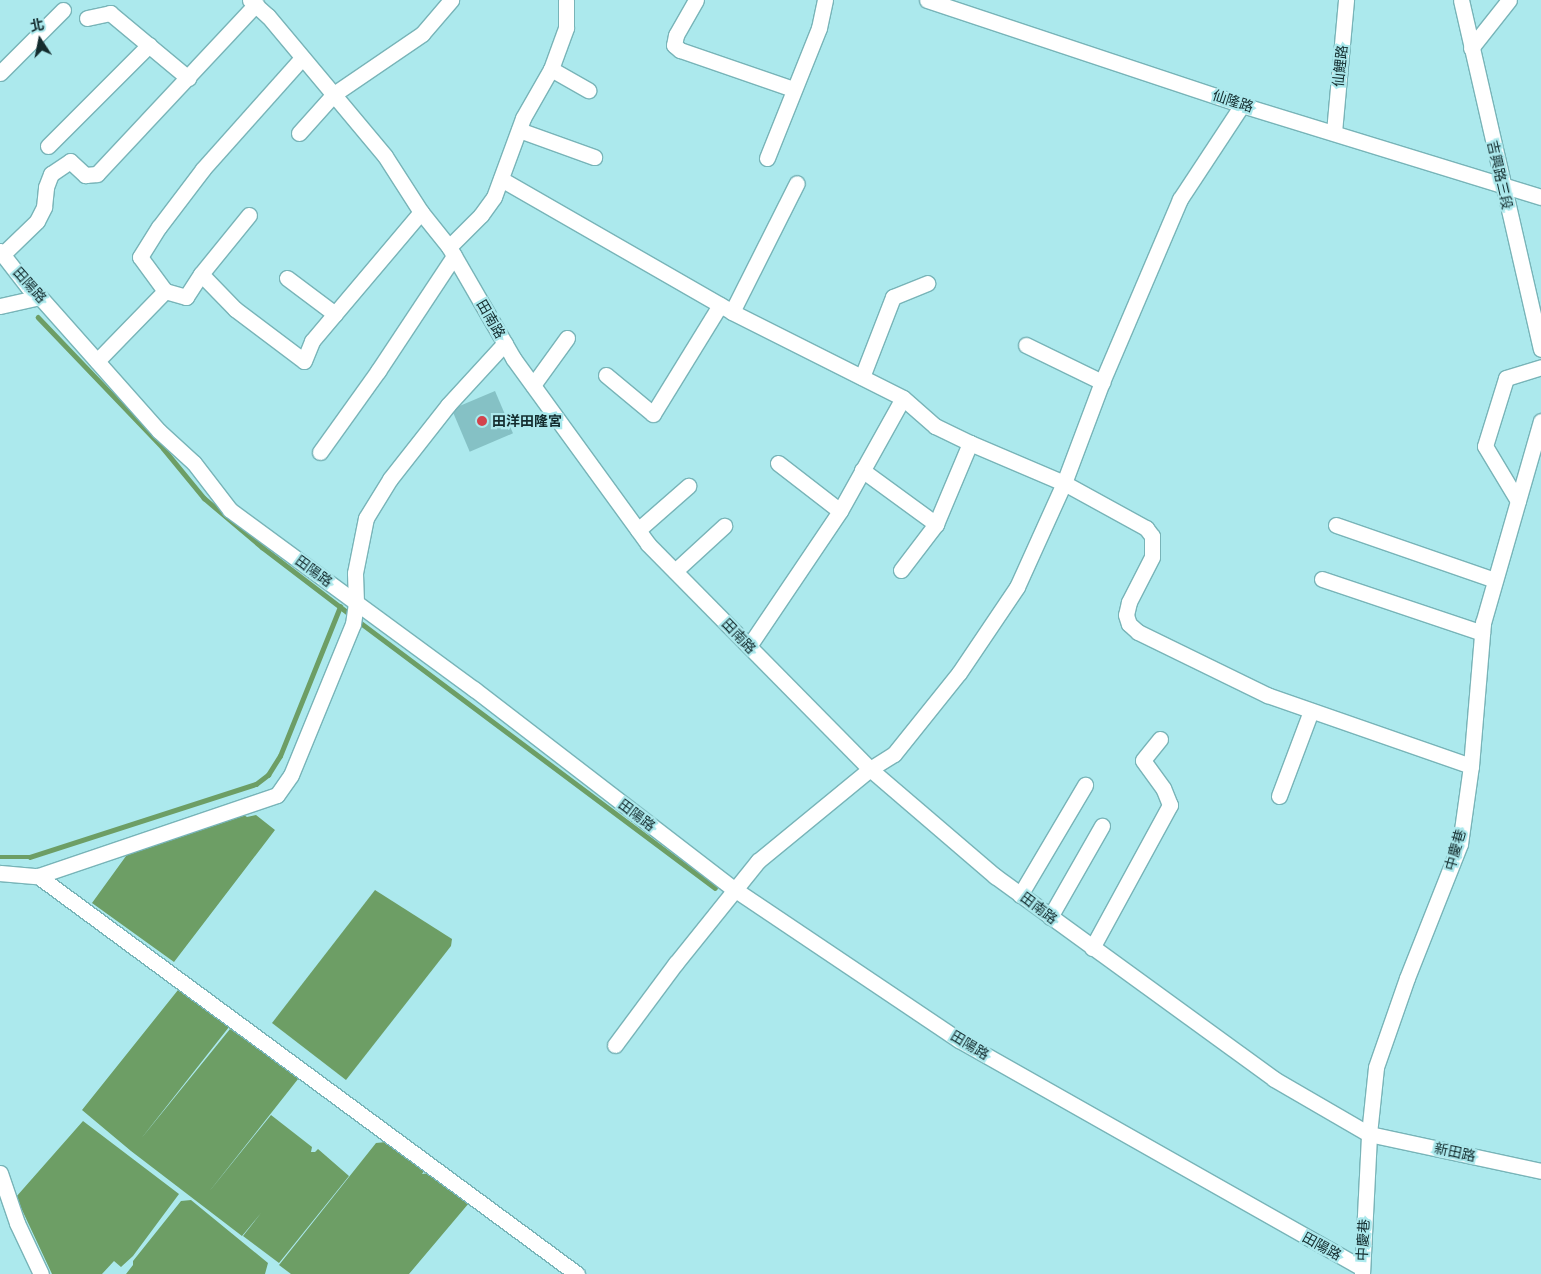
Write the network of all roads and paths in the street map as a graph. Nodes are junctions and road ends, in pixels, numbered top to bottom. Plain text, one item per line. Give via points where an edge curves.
1 (451, 0) edge
2 (566, 0) edge
3 (696, 0) edge
4 (825, 0) edge
5 (926, 0) edge
6 (1346, 0) edge
7 (1460, 0) edge
8 (1509, 0) edge
9 (253, 2) edge
10 (63, 10) dead end
11 (87, 18) dead end
12 (149, 45) junction
13 (1471, 48) junction
14 (302, 58) junction
15 (551, 70) junction
16 (0, 73) edge
17 (188, 78) junction
18 (793, 89) junction
19 (588, 90) dead end
20 (334, 94) junction
21 (1242, 105) junction
22 (519, 130) junction
23 (1334, 132) junction
24 (299, 133) dead end
25 (48, 146) dead end
26 (594, 157) dead end
27 (767, 158) dead end
28 (500, 179) junction
29 (797, 183) dead end
30 (1502, 185) junction
31 (1541, 197) edge
32 (421, 212) junction
33 (249, 214) dead end
34 (452, 251) junction
35 (2, 252) edge
36 (201, 274) junction
37 (287, 278) dead end
38 (927, 283) dead end
39 (165, 291) junction
40 (40, 297) junction
41 (0, 306) edge
42 (726, 308) junction
43 (335, 314) junction
44 (567, 338) dead end
45 (505, 343) junction
46 (1026, 345) dead end
47 (1541, 349) edge
48 (97, 361) junction
49 (1541, 367) edge
50 (606, 375) dead end
51 (862, 377) junction
52 (1102, 382) junction
53 (533, 385) junction
54 (903, 398) junction
55 (1541, 421) edge
56 (970, 443) junction
57 (320, 452) dead end
58 (778, 463) dead end
59 (862, 470) junction
60 (1064, 483) junction
61 (688, 486) dead end
62 (1518, 501) junction
63 (840, 511) junction
64 (936, 524) junction
65 (1336, 525) dead end
66 (724, 526) dead end
67 (638, 530) junction
68 (901, 570) dead end
69 (675, 571) junction
70 (1322, 579) dead end
71 (1495, 580) junction
72 (355, 612) junction
73 (1482, 633) junction
74 (749, 646) junction
75 (1311, 711) junction
76 (1160, 739) dead end
77 (1471, 766) junction
78 (870, 769) junction
79 (1085, 786) dead end
80 (1279, 796) dead end
81 (1102, 826) dead end
82 (0, 873) edge
83 (38, 876) junction
84 (734, 889) junction
85 (1020, 894) junction
86 (1050, 917) junction
87 (1092, 948) junction
88 (615, 1046) dead end
89 (1369, 1134) junction
90 (1541, 1171) edge
91 (0, 1173) edge
92 (1362, 1271) edge
93 (41, 1274) edge
94 (577, 1274) edge

1 - 20 street via 422,34
2 - 15 street via 566,28
3 - 18 street via 676,35 674,45 680,50
4 - 18 street via 819,28
5 - 21 street, 仙隆路
6 - 23 street, 仙鯉路
7 - 13 street, 吉興路三段
8 - 13 street
9 - 14 street, 田南路
9 - 17 street
10 - 16 street
11 - 12 street via 110,13
12 - 17 street
12 - 25 street
13 - 30 street, 吉興路三段
14 - 20 street, 田南路
14 - 39 street via 202,169 140,257
15 - 19 street
15 - 22 street
17 - 35 street via 97,174 85,175 70,162 51,174 44,208 37,221
18 - 27 street
20 - 24 street
20 - 32 street, 田南路 via 385,156
21 - 23 street, 仙隆路
21 - 52 street via 1180,199
22 - 26 street
22 - 28 street
23 - 30 street, 仙隆路
28 - 34 street via 494,197
28 - 42 street
29 - 42 street
30 - 31 street, 仙隆路
30 - 47 street, 吉興路三段
32 - 34 street, 田南路
32 - 43 street
33 - 36 street
34 - 45 street, 田南路
34 - 57 street via 378,371
35 - 40 street, 田陽路 via 28,287
36 - 39 street via 186,297
36 - 43 street via 235,309 304,361 312,341
37 - 43 street
38 - 51 street via 893,297
39 - 48 street
40 - 41 street
40 - 48 street, 田陽路
42 - 50 street via 653,414
42 - 51 street
44 - 53 street
45 - 53 street, 田南路
45 - 72 street via 448,405 390,479 366,518 355,573
46 - 52 street
48 - 72 street, 田陽路 via 159,431 194,463 230,510
49 - 62 street via 1506,378 1485,446
51 - 54 street
52 - 60 street
53 - 67 street, 田南路
54 - 56 street via 935,426
54 - 59 street
55 - 62 street, 中慶巷
56 - 60 street
56 - 64 street
58 - 63 street
59 - 63 street
59 - 64 street
60 - 75 street via 1146,528 1152,536 1152,557 1129,602 1126,615 1129,624 1138,632 1267,696
60 - 78 street via 1016,587 959,673 894,754
61 - 67 street
62 - 71 street, 中慶巷
63 - 74 street
64 - 68 street
65 - 71 street
66 - 69 street
67 - 69 street, 田南路
69 - 74 street, 田南路
70 - 73 street
71 - 73 street, 中慶巷
72 - 83 street via 291,775 277,795
72 - 84 street, 田陽路 via 474,689
73 - 77 street, 中慶巷
74 - 78 street, 田南路
75 - 77 street
75 - 80 street
76 - 87 street via 1143,760 1163,788 1170,805
77 - 89 street, 中慶巷 via 1460,844 1376,1067
78 - 84 street via 758,861
78 - 85 street, 田南路
79 - 85 street
81 - 86 street
82 - 83 street
83 - 94 street
84 - 88 street
84 - 92 street, 田陽路 via 959,1040
85 - 86 street, 田南路
86 - 87 street, 田南路
87 - 89 street, 田南路 via 1274,1079
89 - 90 street, 新田路
89 - 92 street, 中慶巷
91 - 93 street via 17,1223

